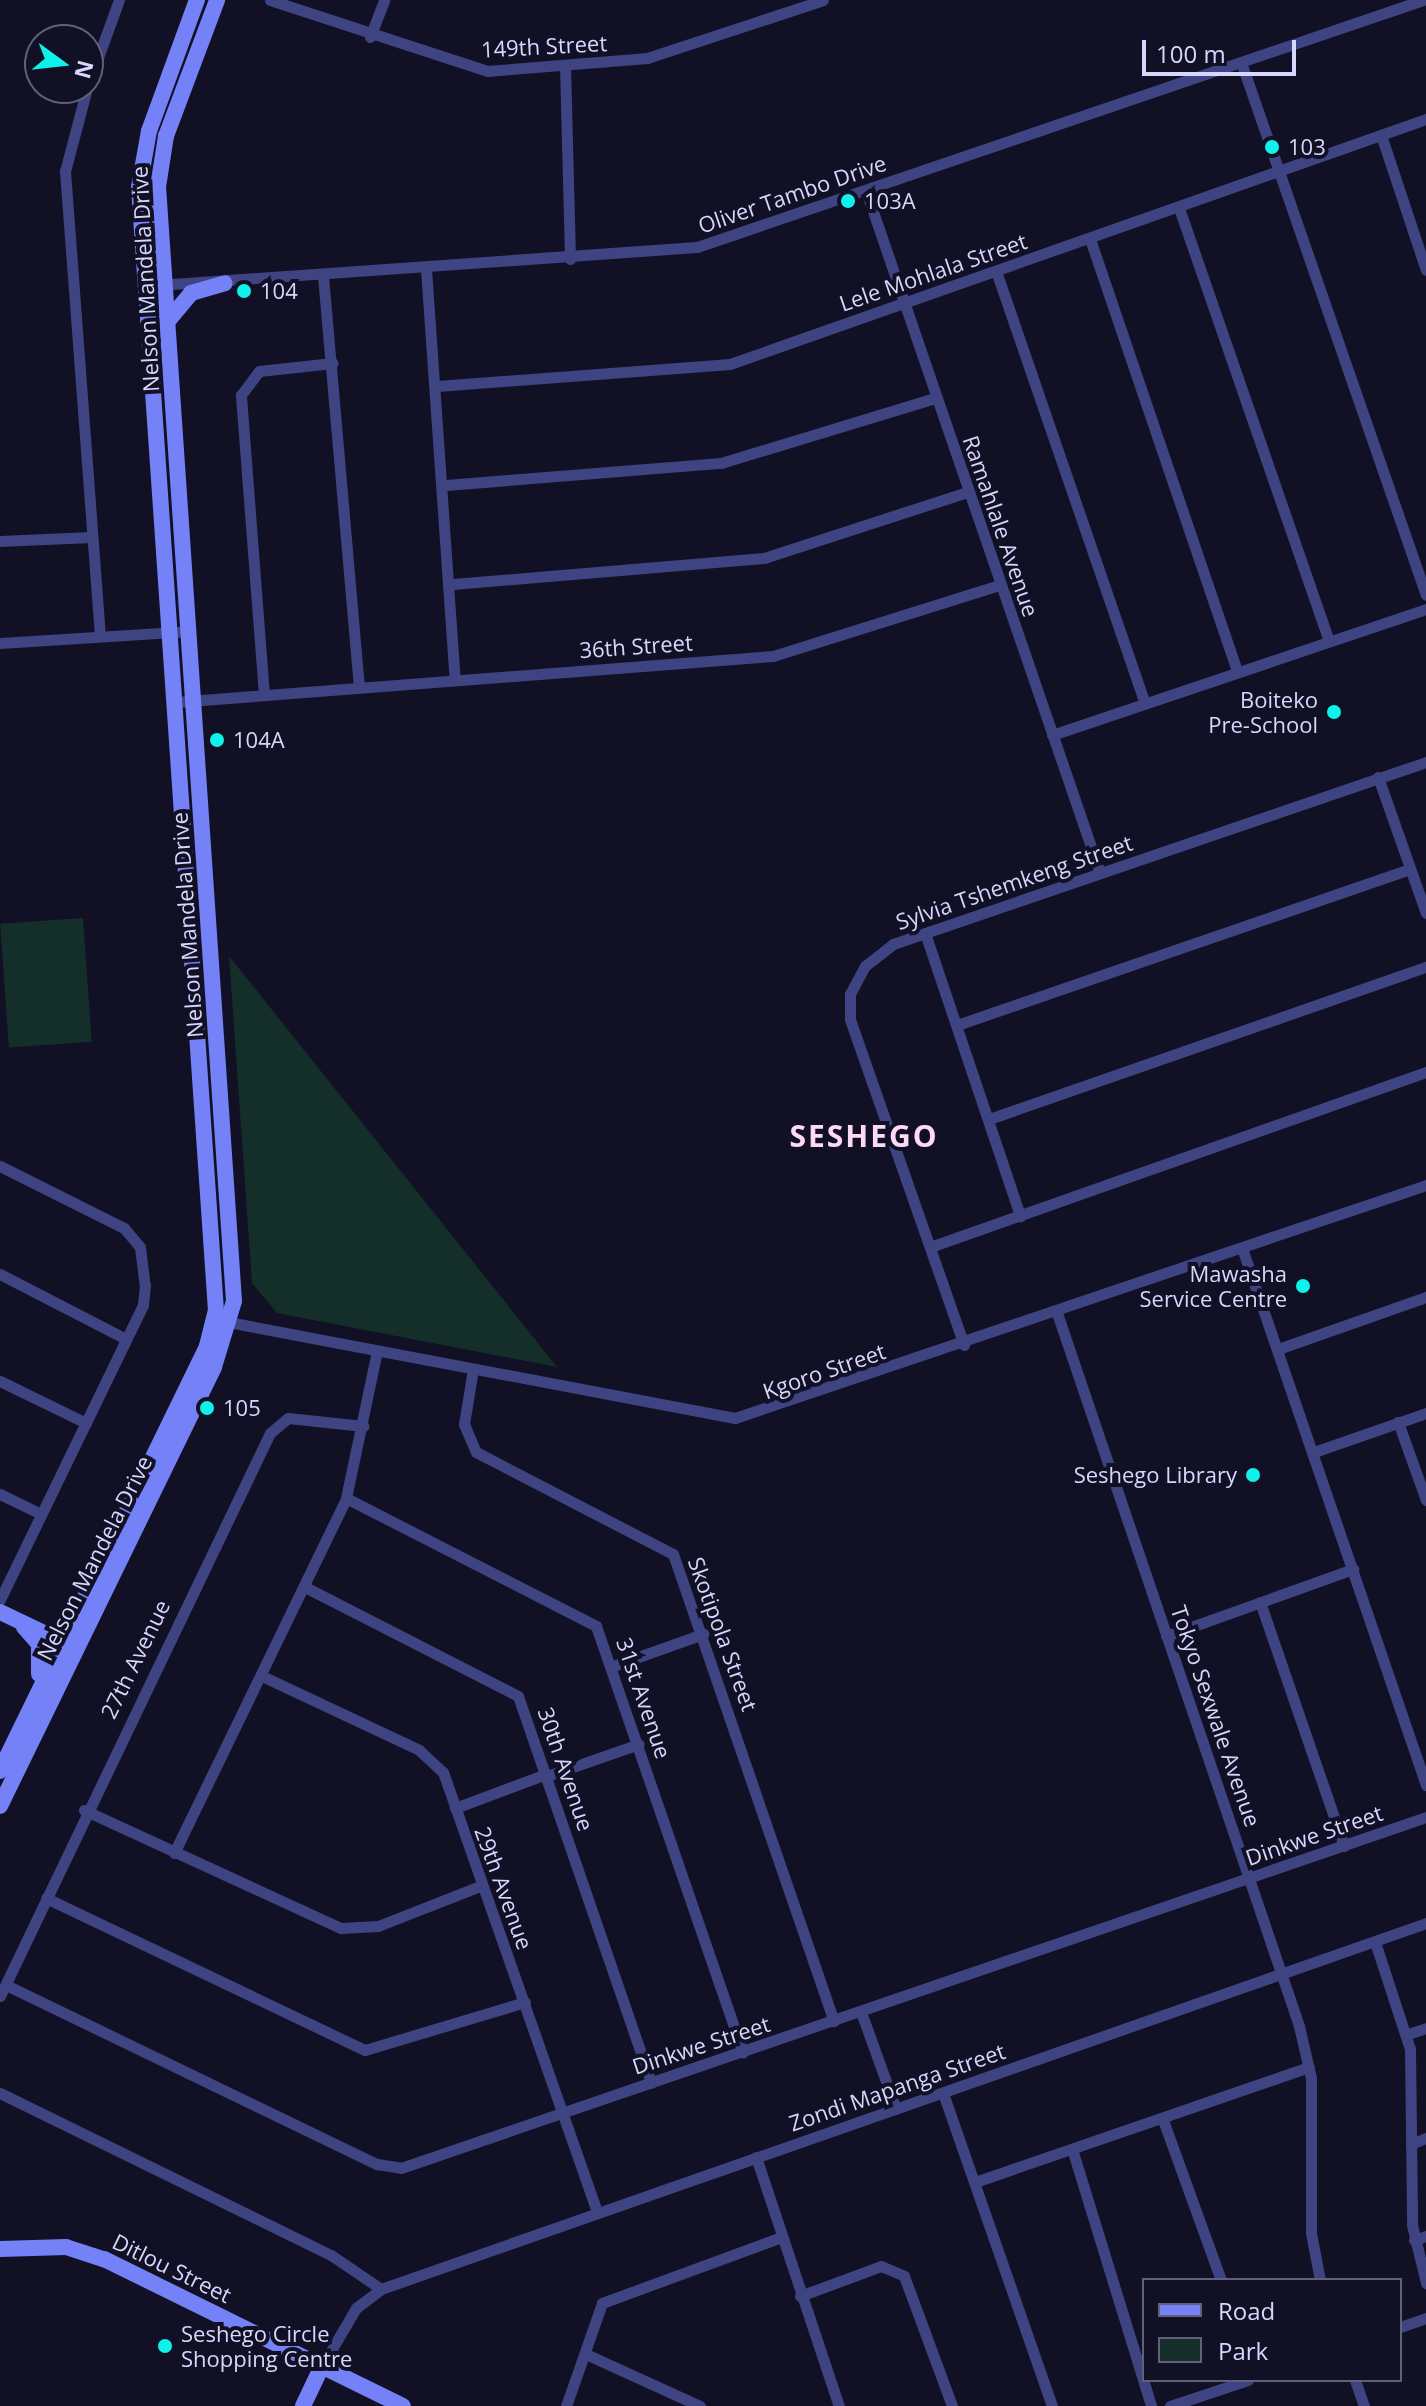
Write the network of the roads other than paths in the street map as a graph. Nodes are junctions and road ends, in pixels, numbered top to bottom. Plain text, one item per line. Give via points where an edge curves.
1 (119, 0) edge
2 (197, 0) edge
3 (217, 0) edge
4 (270, 0) edge
5 (384, 0) edge
6 (823, 0) edge
7 (1423, 0) edge
8 (370, 37) junction
9 (104, 40) edge
10 (1241, 62) junction
11 (565, 66) junction
12 (82, 104) edge
13 (1426, 119) edge
14 (1381, 135) junction
15 (1281, 172) junction
16 (866, 191) junction
17 (1179, 208) junction
18 (1426, 229) edge
19 (1413, 234) junction
20 (1090, 239) junction
21 (570, 259) junction
22 (426, 269) junction
23 (1426, 270) edge
24 (996, 271) junction
25 (323, 276) junction
26 (225, 283) junction
27 (166, 284) junction
28 (147, 285) junction
29 (901, 303) junction
30 (167, 322) junction
31 (333, 363) junction
32 (437, 386) junction
33 (935, 398) junction
34 (446, 485) junction
35 (967, 492) junction
36 (92, 537) junction
37 (0, 541) edge
38 (453, 584) junction
39 (1000, 585) junction
40 (1426, 595) edge
41 (1426, 609) edge
42 (189, 631) junction
43 (171, 632) junction
44 (100, 636) junction
45 (1328, 638) junction
46 (0, 643) edge
47 (1237, 670) junction
48 (455, 679) junction
49 (359, 686) junction
50 (264, 695) junction
51 (194, 700) junction
52 (1144, 701) junction
53 (176, 702) junction
54 (1052, 735) junction
55 (1426, 762) edge
56 (1378, 777) junction
57 (1410, 869) junction
58 (1100, 873) junction
59 (1426, 913) edge
60 (925, 933) junction
61 (1426, 967) edge
62 (957, 1025) junction
63 (1426, 1072) edge
64 (989, 1119) junction
65 (0, 1166) edge
66 (1426, 1185) edge
67 (1020, 1216) junction
68 (930, 1247) junction
69 (1242, 1248) junction
70 (0, 1274) edge
71 (1426, 1297) edge
72 (1057, 1313) junction
73 (223, 1321) junction
74 (126, 1339) junction
75 (964, 1345) junction
76 (1278, 1349) junction
77 (377, 1351) junction
78 (473, 1369) junction
79 (0, 1381) edge
80 (1426, 1413) edge
81 (1398, 1422) junction
82 (86, 1423) junction
83 (364, 1426) junction
84 (1314, 1452) junction
85 (0, 1494) edge
86 (346, 1498) junction
87 (1426, 1500) edge
88 (39, 1513) junction
89 (1353, 1569) junction
90 (305, 1587) junction
91 (0, 1600) edge
92 (1260, 1602) junction
93 (6, 1614) edge
94 (703, 1634) junction
95 (1166, 1636) junction
96 (66, 1643) junction
97 (613, 1666) junction
98 (262, 1676) junction
99 (39, 1684) junction
100 (639, 1744) junction
101 (0, 1771) edge
102 (547, 1775) junction
103 (1426, 1785) edge
104 (0, 1806) edge
105 (455, 1808) junction
106 (84, 1810) junction
107 (1426, 1817) edge
108 (1344, 1846) junction
109 (174, 1853) junction
110 (1252, 1878) junction
111 (480, 1886) junction
112 (46, 1898) junction
113 (1426, 1923) edge
114 (1375, 1942) junction
115 (1284, 1973) junction
116 (3, 1991) edge
117 (525, 2002) junction
118 (861, 2012) junction
119 (834, 2021) junction
120 (1426, 2028) edge
121 (1408, 2034) junction
122 (743, 2052) junction
123 (1309, 2067) junction
124 (651, 2083) junction
125 (0, 2093) edge
126 (943, 2093) junction
127 (896, 2109) junction
128 (563, 2111) junction
129 (1163, 2120) junction
130 (1426, 2138) edge
131 (1411, 2144) junction
132 (1073, 2152) junction
133 (756, 2157) junction
134 (975, 2182) junction
135 (597, 2211) junction
136 (779, 2238) junction
137 (1420, 2238) edge
138 (0, 2249) edge
139 (1220, 2278) edge
140 (1320, 2278) edge
141 (1426, 2283) edge
142 (381, 2289) junction
143 (800, 2296) junction
144 (1426, 2318) edge
145 (1402, 2326) edge
146 (588, 2355) junction
147 (322, 2366) junction
148 (1142, 2377) edge
149 (1144, 2382) edge
150 (1242, 2382) edge
151 (1356, 2382) edge
152 (303, 2406) edge
153 (403, 2406) edge
154 (566, 2406) edge
155 (700, 2406) edge
156 (839, 2406) edge
157 (952, 2406) edge
158 (1052, 2406) edge
159 (1151, 2406) edge
160 (1170, 2406) edge
161 (1364, 2406) edge

1 - 9 street
2 - 28 main road, Nelson Mandela Drive via 141,163
3 - 27 main road, Nelson Mandela Drive via 161,151
4 - 8 street, 149th Street
5 - 8 street
6 - 11 street, 149th Street via 669,53
7 - 10 street, Oliver Tambo Drive
8 - 11 street, 149th Street via 472,71
10 - 15 street
10 - 16 street, Oliver Tambo Drive
11 - 21 street
12 - 36 street via 65,171
13 - 14 street, Lele Mohlala Street
14 - 15 street, Lele Mohlala Street
14 - 19 street
15 - 17 street, Lele Mohlala Street
15 - 40 street
16 - 21 street, Oliver Tambo Drive via 697,247
16 - 29 street, Ramahlale Avenue
17 - 20 street, Lele Mohlala Street
17 - 45 street
18 - 19 street
19 - 23 street
20 - 24 street, Lele Mohlala Street
20 - 47 street
21 - 22 street, Oliver Tambo Drive
22 - 25 street, Oliver Tambo Drive
22 - 32 street
24 - 29 street, Lele Mohlala Street
24 - 52 street
25 - 26 street, Oliver Tambo Drive
25 - 31 street
26 - 27 street, Oliver Tambo Drive
26 - 30 main road via 191,293
27 - 28 street, Oliver Tambo Drive
27 - 30 main road, Nelson Mandela Drive
28 - 43 main road, Nelson Mandela Drive
29 - 32 street, Lele Mohlala Street via 730,364
29 - 33 street, Ramahlale Avenue
30 - 42 main road, Nelson Mandela Drive
31 - 49 street
31 - 50 street via 259,371 241,395
32 - 34 street
33 - 34 street via 721,463
33 - 35 street, Ramahlale Avenue
34 - 38 street
35 - 38 street via 764,558
35 - 39 street, Ramahlale Avenue
36 - 37 street
36 - 44 street
38 - 48 street
39 - 48 street, 36th Street via 773,656
39 - 54 street, Ramahlale Avenue
41 - 45 street
42 - 43 street
42 - 51 main road, Nelson Mandela Drive
43 - 44 street
43 - 53 main road, Nelson Mandela Drive
44 - 46 street
45 - 47 street
47 - 52 street
48 - 49 street, 36th Street
49 - 50 street, 36th Street
50 - 51 street, 36th Street
51 - 53 street, 36th Street
51 - 73 main road, Nelson Mandela Drive via 234,1278
52 - 54 street
53 - 73 main road, Nelson Mandela Drive
54 - 58 street, Ramahlale Avenue
55 - 56 street, Sylvia Tshemkeng Street
56 - 57 street
56 - 58 street, Sylvia Tshemkeng Street
57 - 59 street
57 - 62 street
58 - 60 street, Sylvia Tshemkeng Street
60 - 62 street
60 - 68 street, Sylvia Tshemkeng Street via 876,954 855,980 849,1006
61 - 64 street
62 - 64 street
63 - 67 street
64 - 67 street
65 - 74 street via 135,1239 144,1296
66 - 69 street, Kgoro Street
67 - 68 street
68 - 75 street, Sylvia Tshemkeng Street
69 - 72 street, Kgoro Street
69 - 76 street
70 - 74 street
71 - 76 street
72 - 75 street, Kgoro Street
72 - 95 street, Tokyo Sexwale Avenue
73 - 77 street, Kgoro Street
73 - 96 main road, Nelson Mandela Drive
74 - 82 street
75 - 78 street, Kgoro Street via 735,1418
76 - 84 street
77 - 78 street, Kgoro Street
77 - 83 street
78 - 94 street, Skotipola Street via 464,1424 470,1446 667,1547
79 - 82 street
80 - 81 street
81 - 84 street
81 - 87 street
82 - 88 street
83 - 86 street
83 - 106 street, 27th Avenue via 288,1418 270,1433
84 - 89 street
85 - 88 street
86 - 90 street
86 - 97 street, 31st Avenue via 579,1611 596,1626
88 - 91 street
89 - 92 street
89 - 103 street
90 - 98 street
90 - 102 street, 30th Avenue via 508,1685
92 - 95 street
92 - 108 street
93 - 96 main road
93 - 99 main road via 39,1644
94 - 97 street
94 - 119 street, Skotipola Street
95 - 110 street, Tokyo Sexwale Avenue
96 - 99 main road, Nelson Mandela Drive
96 - 104 main road, Nelson Mandela Drive
97 - 100 street, 31st Avenue
98 - 105 street, 29th Avenue via 429,1756 443,1772
98 - 109 street
99 - 101 main road, Nelson Mandela Drive
100 - 102 street
100 - 122 street, 31st Avenue
102 - 105 street
102 - 124 street, 30th Avenue
105 - 111 street, 29th Avenue
106 - 109 street
106 - 112 street, 27th Avenue
107 - 108 street, Dinkwe Street
108 - 110 street, Dinkwe Street
109 - 111 street via 341,1928 378,1926
110 - 115 street, Tokyo Sexwale Avenue
110 - 118 street, Dinkwe Street
111 - 117 street, 29th Avenue
112 - 116 street, 27th Avenue
112 - 117 street via 365,2050
113 - 114 street, Zondi Mapanga Street
114 - 115 street, Zondi Mapanga Street
114 - 121 street
115 - 123 street, Tokyo Sexwale Avenue
115 - 126 street, Zondi Mapanga Street
116 - 128 street, Dinkwe Street via 377,2164 421,2164
117 - 128 street, 29th Avenue
118 - 119 street, Dinkwe Street
118 - 127 street
119 - 122 street, Dinkwe Street
120 - 121 street
121 - 131 street
122 - 124 street, Dinkwe Street
123 - 129 street
123 - 140 street, Tokyo Sexwale Avenue via 1311,2233
124 - 128 street, Dinkwe Street
125 - 142 street via 331,2255
126 - 127 street, Zondi Mapanga Street
126 - 134 street
127 - 133 street, Zondi Mapanga Street
128 - 135 street, 29th Avenue
129 - 132 street
129 - 139 street
130 - 131 street
131 - 137 street
132 - 134 street
132 - 148 street
133 - 135 street, Zondi Mapanga Street
133 - 136 street
134 - 158 street
135 - 142 street, Zondi Mapanga Street
136 - 143 street
136 - 146 street via 602,2303
137 - 141 street
138 - 147 main road, Ditlou Street via 17,2244 89,2253
142 - 147 street, Zondi Mapanga Street via 356,2308
143 - 156 street
143 - 157 street via 881,2266 904,2276
144 - 145 street
146 - 154 street
146 - 155 street
147 - 152 main road
147 - 153 main road, Ditlou Street
149 - 159 street
150 - 160 street
151 - 161 street

